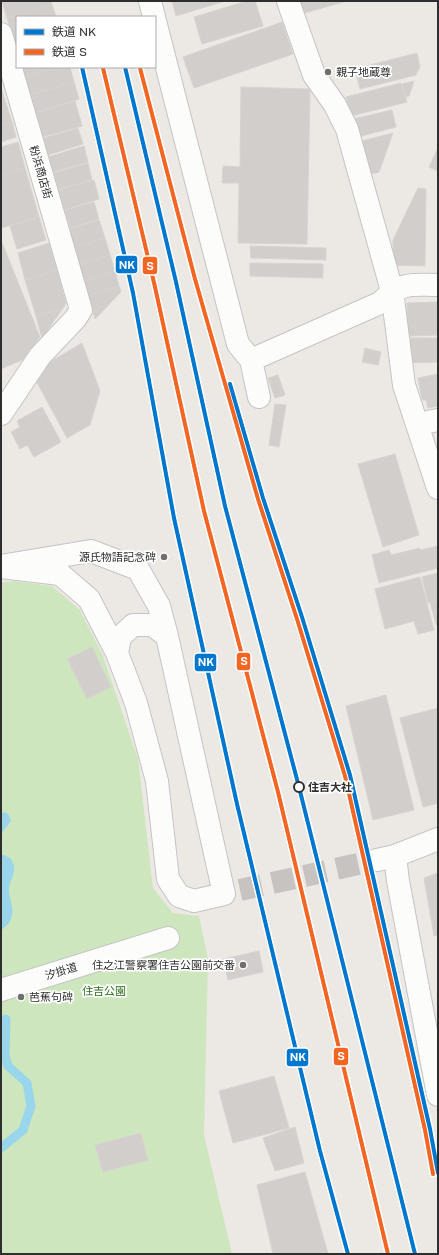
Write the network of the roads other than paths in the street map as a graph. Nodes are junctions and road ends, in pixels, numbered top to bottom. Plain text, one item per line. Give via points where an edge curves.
1 (150, 1) edge
2 (288, 1) edge
3 (154, 16) edge
4 (156, 25) edge
5 (1, 34) edge
6 (438, 285) edge
7 (392, 291) junction
8 (251, 360) junction
9 (259, 397) dead end
10 (1, 414) edge
11 (428, 422) edge
12 (438, 488) edge
13 (1, 566) edge
14 (167, 636) junction
15 (117, 653) junction
16 (438, 838) edge
17 (168, 938) dead end
18 (1, 990) edge
19 (438, 1096) edge

1 - 3 street
2 - 7 street via 314,75 335,105 347,129
4 - 8 street via 238,344
5 - 10 street, 粉浜商店街 via 81,310 40,356
6 - 7 street via 406,285
7 - 8 street via 380,302
7 - 11 street via 404,385
8 - 9 street
11 - 12 street
13 - 14 street via 91,551 138,569 159,606
13 - 15 street via 60,574 89,599
14 - 15 street via 152,625 133,625 120,637
14 - 15 street via 232,892 194,901 179,896 168,879 157,781 136,703
16 - 19 street via 386,858 398,881
17 - 18 street, 汐掛道

